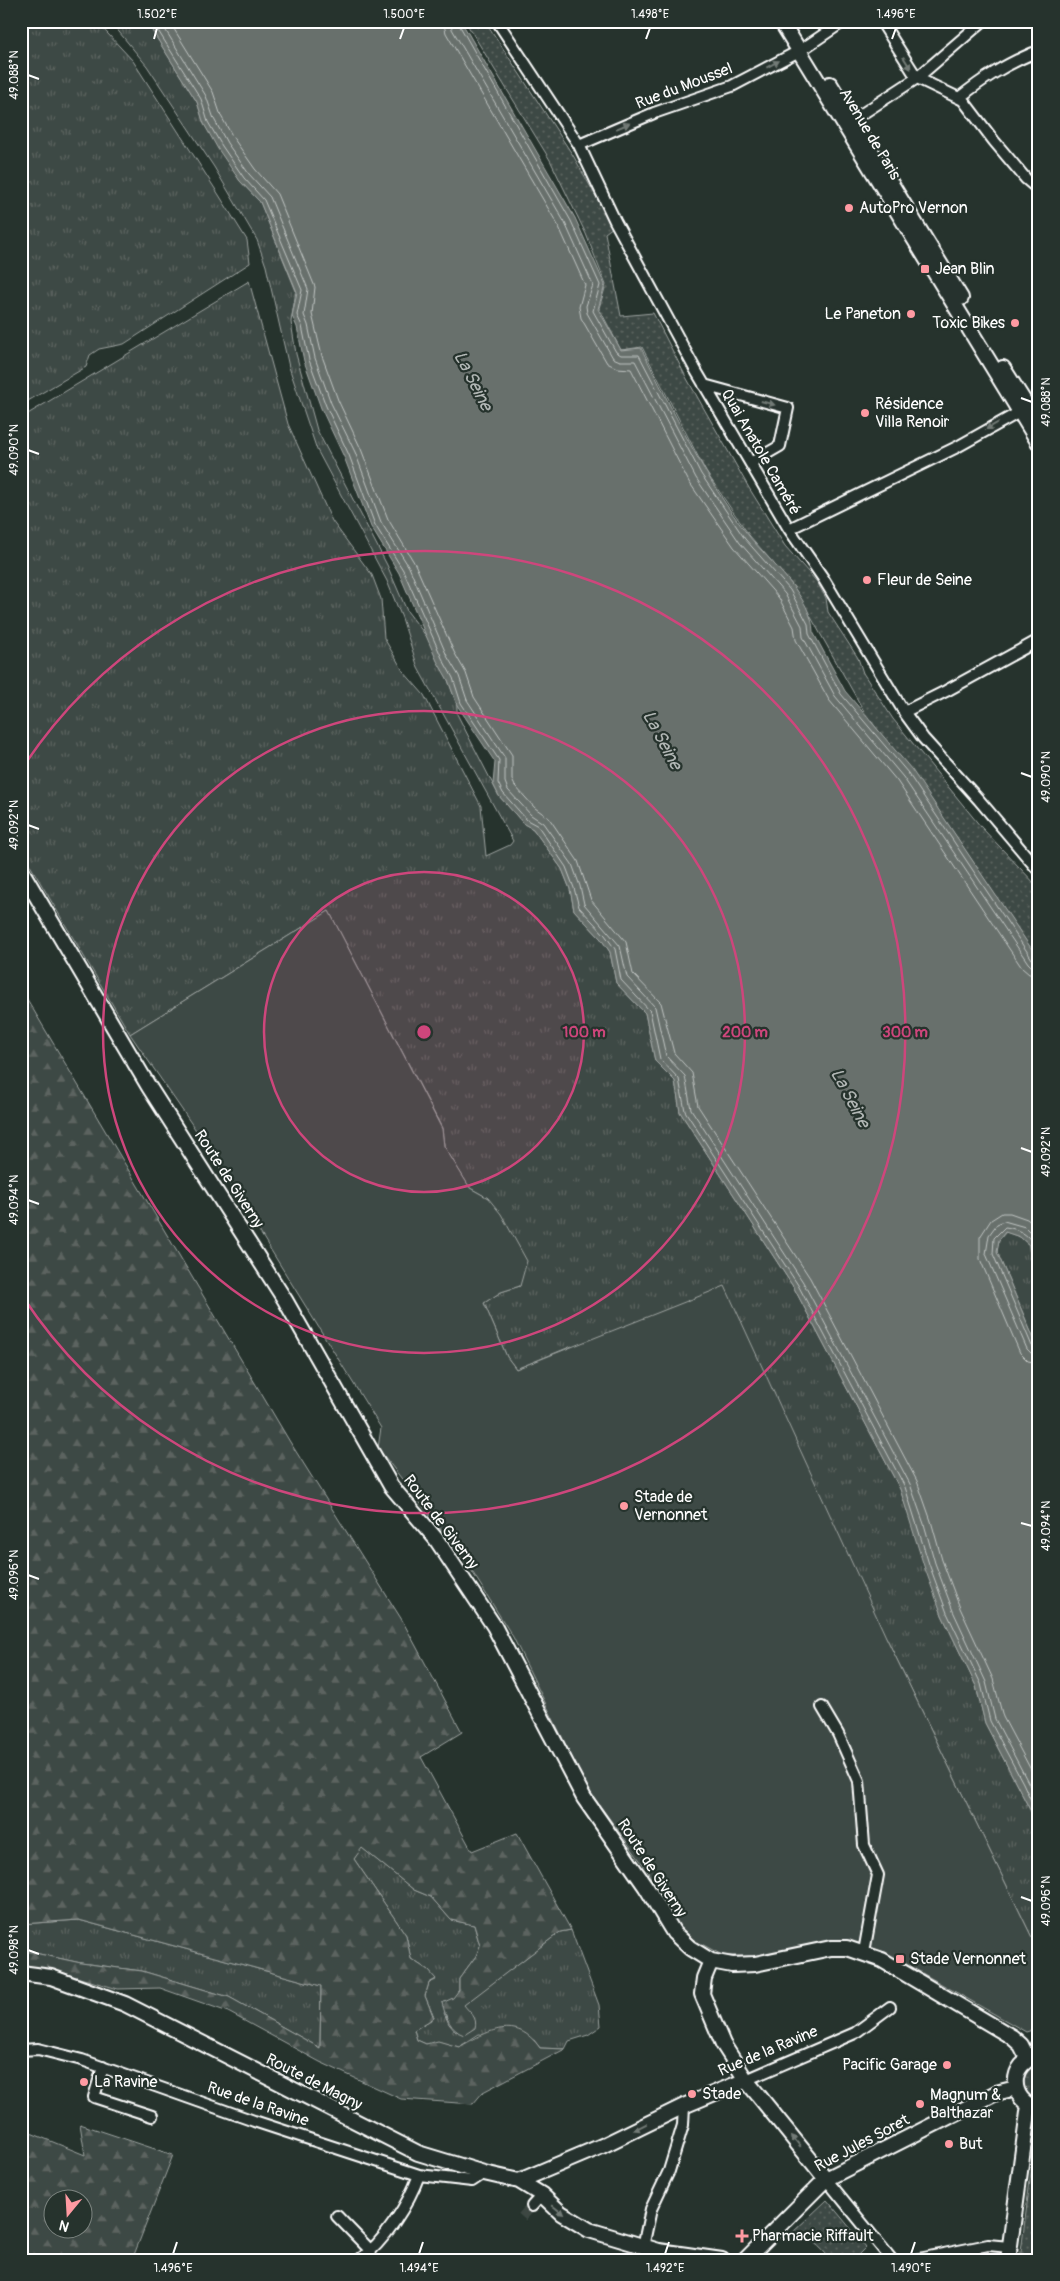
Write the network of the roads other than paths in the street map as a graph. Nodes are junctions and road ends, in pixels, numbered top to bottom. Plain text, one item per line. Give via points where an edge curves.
1 (497, 21) edge
2 (781, 21) edge
3 (792, 21) edge
4 (844, 21) edge
5 (881, 21) edge
6 (983, 21) edge
7 (803, 48) junction
8 (1039, 64) edge
9 (916, 78) junction
10 (958, 98) junction
11 (848, 123) junction
12 (578, 146) junction
13 (1039, 190) edge
14 (704, 384) junction
15 (1024, 410) junction
16 (1039, 425) edge
17 (1039, 443) edge
18 (752, 462) junction
19 (789, 529) junction
20 (1039, 640) edge
21 (904, 712) junction
22 (21, 870) edge
23 (1039, 871) edge
24 (822, 1707) dead end
25 (864, 1952) junction
26 (711, 1961) junction
27 (21, 1973) edge
28 (890, 2007) dead end
29 (21, 2050) edge
30 (1033, 2058) edge
31 (103, 2067) junction
32 (746, 2080) junction
33 (1016, 2088) junction
34 (684, 2106) junction
35 (1034, 2107) edge
36 (152, 2116) dead end
37 (484, 2173) junction
38 (419, 2175) junction
39 (826, 2179) junction
40 (519, 2181) junction
41 (542, 2196) junction
42 (532, 2206) tunnel mouth
43 (337, 2216) dead end
44 (644, 2247) junction
45 (371, 2252) junction
46 (1008, 2253) edge
47 (359, 2260) edge
48 (722, 2260) edge
49 (745, 2260) edge
50 (892, 2260) edge
51 (914, 2260) edge

1 - 12 street, Quai Anatole Caméré
2 - 7 main road, Avenue de Paris
3 - 7 main road, Avenue de Paris
4 - 7 street, Rue du Moussel
5 -> 9 street
6 - 9 street
7 - 11 main road, Avenue de Paris
12 -> 7 street, Rue du Moussel via 654,113 732,86
8 - 10 street via 1033,53 1011,62
9 - 10 street
9 - 11 street
10 - 13 street
11 - 15 main road, Avenue de Paris
12 - 14 street, Quai Anatole Caméré
14 - 18 street, Quai Anatole Caméré
14 -> 18 street via 788,408 780,446
15 - 16 main road, Avenue de Paris
15 - 17 main road, Avenue de Paris
15 -> 19 street via 957,447
18 - 19 street, Quai Anatole Caméré
19 - 21 street, Quai Anatole Caméré via 823,578
20 - 21 street
21 - 23 street, Quai Anatole Caméré
22 - 26 main road, Route de Giverny via 149,1087 285,1300 391,1486 436,1539 494,1626 584,1798 674,1933
24 - 25 street via 859,1782 864,1845 878,1875
25 - 26 main road via 830,1948 755,1964 732,1965
25 - 30 main road via 1012,2037
26 - 32 main road via 702,1994 723,2044
27 - 37 main road, Route de Magny via 51,1977 125,2004 418,2153
28 - 32 street, Rue de la Ravine via 855,2033
29 - 31 street, Rue de la Ravine via 38,2049
30 - 33 main road via 1017,2073
31 - 36 street via 94,2097
31 - 38 street, Rue de la Ravine via 254,2122
32 - 34 main road, Rue de la Ravine
39 -> 32 main road
33 - 35 main road via 1022,2100
33 - 39 main road, Rue Jules Soret via 996,2093
34 -> 40 main road, Rue de la Ravine
34 - 44 street via 683,2126 669,2171 651,2209
35 - 46 main road
37 - 38 street, Rue de la Ravine via 472,2182
37 - 40 main road, Route de Magny
38 - 45 street via 406,2202
39 - 49 main road, Rue Jules Soret
39 - 50 street
40 - 41 main road
41 - 42 street
41 -> 44 main road via 561,2213 589,2230
43 - 45 street
44 - 48 main road
45 - 47 street
46 - 51 street via 988,2245

